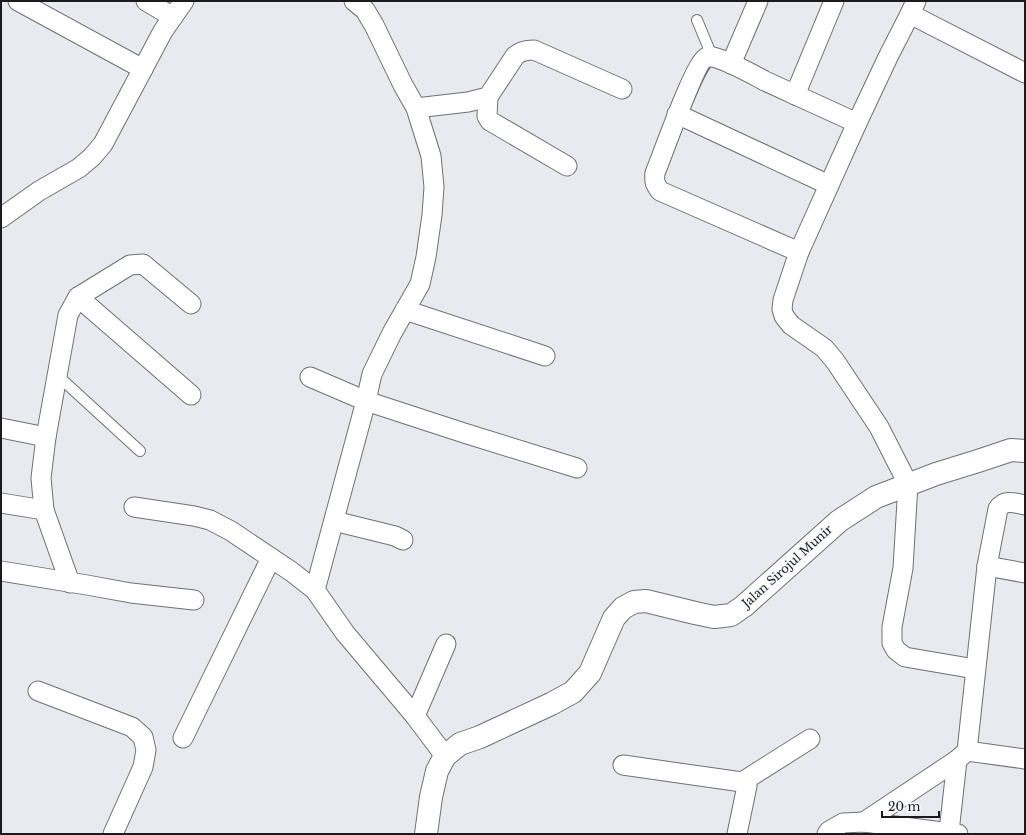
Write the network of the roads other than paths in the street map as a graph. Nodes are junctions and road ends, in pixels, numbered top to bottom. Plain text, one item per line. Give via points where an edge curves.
1 (18, 1) edge
2 (146, 1) edge
3 (184, 1) edge
4 (354, 1) edge
5 (758, 1) edge
6 (834, 1) edge
7 (913, 8) edge
8 (173, 17) junction
9 (697, 20) dead end
10 (712, 56) junction
11 (731, 64) junction
12 (143, 69) junction
13 (1025, 72) edge
14 (622, 88) dead end
15 (795, 95) junction
16 (488, 97) junction
17 (416, 108) junction
18 (677, 114) junction
19 (857, 123) junction
20 (567, 166) dead end
21 (829, 185) junction
22 (1, 218) edge
23 (799, 252) junction
24 (78, 297) junction
25 (191, 304) dead end
26 (405, 310) junction
27 (545, 356) dead end
28 (57, 375) junction
29 (310, 377) dead end
30 (191, 395) dead end
31 (366, 401) junction
32 (1, 428) edge
33 (46, 437) junction
34 (140, 450) dead end
35 (1025, 450) edge
36 (577, 468) dead end
37 (908, 484) junction
38 (1, 503) edge
39 (1025, 504) edge
40 (134, 507) dead end
41 (44, 510) junction
42 (334, 521) junction
43 (403, 540) dead end
44 (271, 558) junction
45 (987, 566) junction
46 (1, 571) edge
47 (1025, 572) edge
48 (70, 583) junction
49 (315, 590) junction
50 (194, 600) dead end
51 (446, 644) dead end
52 (975, 669) junction
53 (38, 691) dead end
54 (414, 716) junction
55 (183, 738) dead end
56 (810, 739) dead end
57 (962, 755) junction
58 (445, 756) junction
59 (1025, 759) edge
60 (623, 765) dead end
61 (744, 784) junction
62 (864, 822) junction
63 (954, 833) edge
64 (113, 834) edge
65 (426, 834) edge
66 (737, 834) edge
67 (827, 834) edge

1 - 12 street
2 - 8 street
3 - 8 street
4 - 17 street via 365,10 374,25
5 - 11 street
6 - 15 street
7 - 13 street
7 - 19 street
8 - 12 street
9 - 10 lane
10 - 11 street
10 - 18 street via 703,60 698,68
11 - 15 street
12 - 22 street via 103,144 92,157
14 - 16 street via 534,50 527,50 518,52
15 - 19 street
16 - 17 street
16 - 20 street via 487,116 490,121
17 - 26 street via 431,156 434,187 426,257 420,284
18 - 21 street
18 - 23 street via 654,180 660,191
19 - 21 street
21 - 23 street
23 - 37 street via 783,300 784,316 791,325 830,353 879,427
24 - 25 street via 130,265 143,264
24 - 28 street via 68,315
24 - 30 street
26 - 27 street
26 - 31 street via 372,374
28 - 33 street
28 - 34 lane
29 - 31 street
31 - 36 street
31 - 42 street
32 - 33 street
33 - 41 street via 41,478
35 - 37 street, Jalan Sirojul Munir via 1011,450
37 - 52 street via 903,568 892,627 892,643 905,657
37 - 58 street, Jalan Sirojul Munir via 876,497 839,521 744,606 731,614 714,617 646,601 634,602 623,608 614,618 590,673 573,692 480,737 460,744
38 - 41 street
39 - 45 street via 1008,502 1000,505
40 - 44 street via 210,520
41 - 48 street
42 - 43 street
42 - 49 street
44 - 49 street
44 - 55 street
45 - 47 street
45 - 52 street
46 - 48 street
48 - 50 street
49 - 54 street via 345,633
51 - 54 street
52 - 57 street
53 - 64 street via 132,727 143,737 146,750 143,767
54 - 58 street
56 - 61 street
57 - 59 street
57 - 62 street
57 - 63 street
58 - 65 street, Jalan Sirojul Munir via 438,770 431,797
60 - 61 street
61 - 66 street
62 - 63 street
62 - 67 street via 843,823

